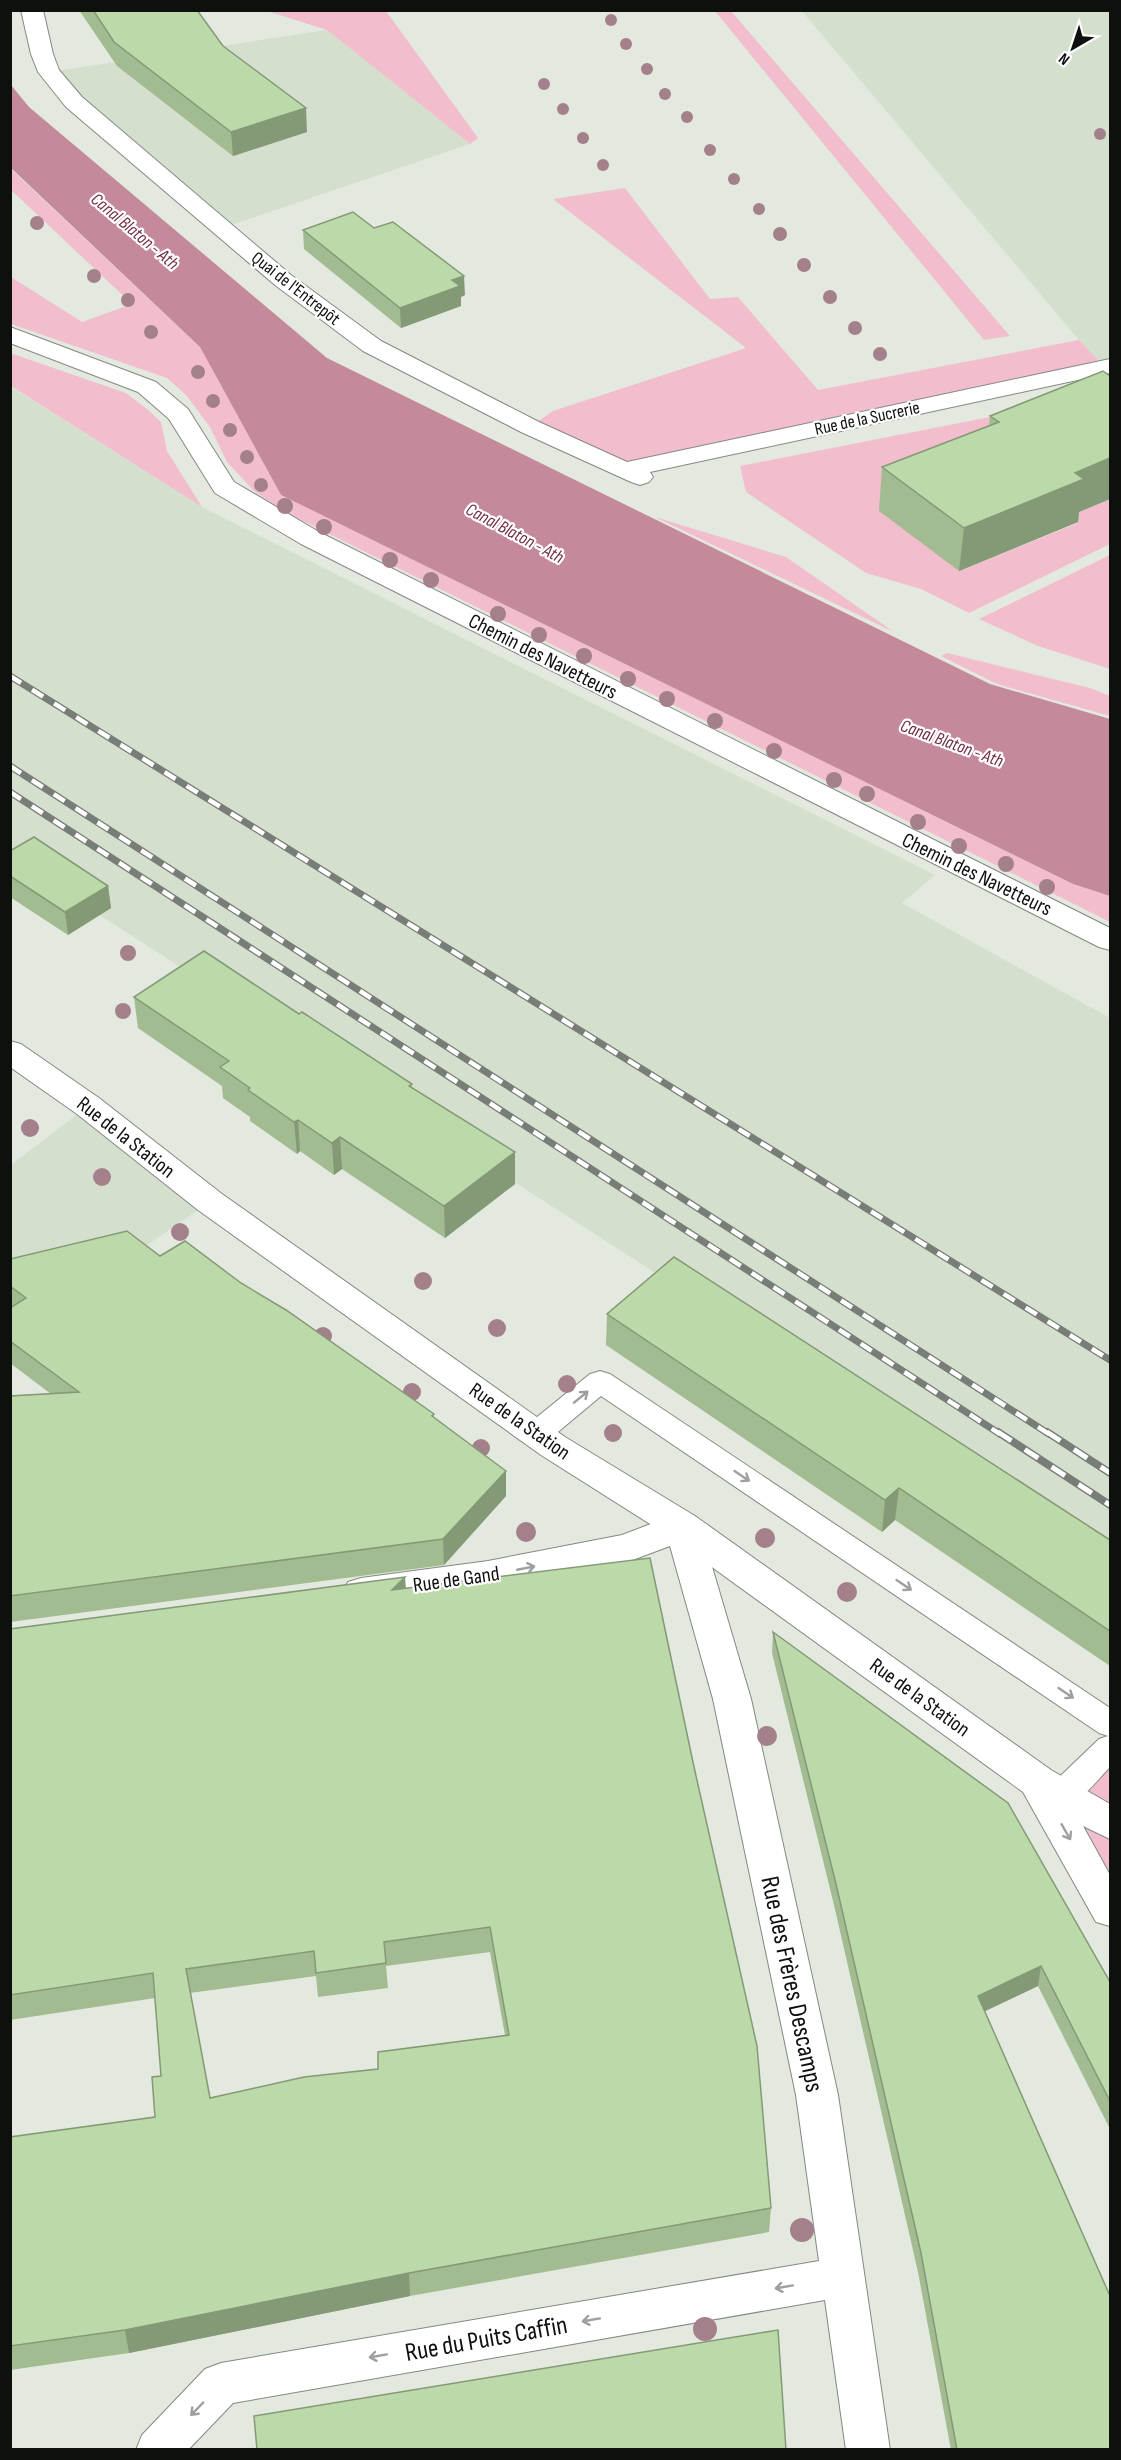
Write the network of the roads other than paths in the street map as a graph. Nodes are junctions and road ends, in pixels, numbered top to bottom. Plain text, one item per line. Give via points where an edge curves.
1 (32, 10) edge
2 (10, 334) edge
3 (1110, 366) edge
4 (632, 474) joint
5 (1110, 940) edge
6 (10, 1051) edge
7 (536, 1434) junction
8 (682, 1526) junction
9 (325, 1597) edge
10 (1110, 1724) edge
11 (1110, 1748) edge
12 (1050, 1788) junction
13 (1110, 1823) edge
14 (1110, 1910) edge
15 (841, 2277) junction
16 (158, 2450) edge
17 (868, 2450) edge

1 - 4 street, Quai de l'Entrepôt via 49,72 74,102 283,280 372,346
2 - 5 street, Chemin des Navetteurs via 147,387 179,414 224,487 310,538
3 - 4 street, Rue de la Sucrerie
6 - 7 street, Rue de la Station via 88,1106 210,1202
7 - 8 street, Rue de la Station
7 -> 10 lane via 600,1381
9 -> 8 street, Rue de Gand via 488,1575 627,1548
8 - 12 street, Rue de la Station
8 - 15 street, Rue des Frères Descamps via 732,1699 814,2083
11 - 12 lane
12 - 13 street, Rue de la Station
12 -> 14 street
15 -> 16 street, Rue du Puits Caffin via 220,2384
15 - 17 street, Rue des Frères Descamps

